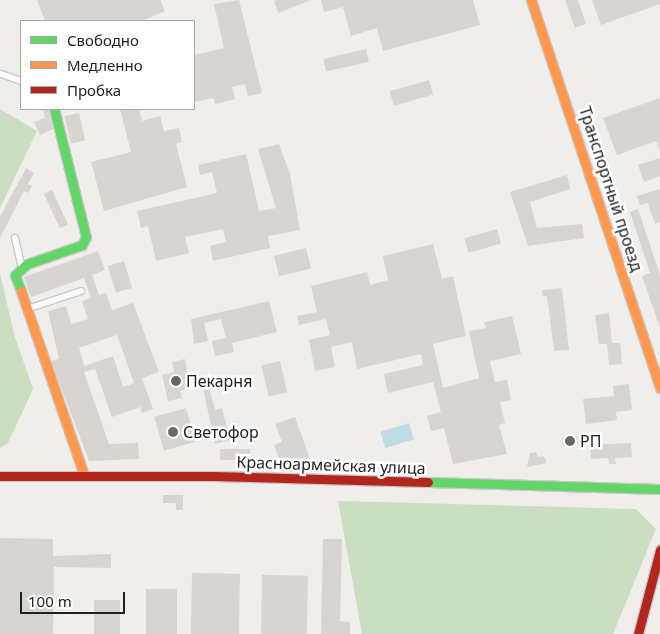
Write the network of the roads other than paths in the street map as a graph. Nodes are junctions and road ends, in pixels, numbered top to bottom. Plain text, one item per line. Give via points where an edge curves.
1 (531, 0) edge
2 (1, 74) edge
3 (20, 80) edge
4 (54, 110) edge
5 (15, 238) dead end
6 (22, 269) junction
7 (81, 291) dead end
8 (27, 309) junction
9 (660, 388) edge
10 (0, 476) edge
11 (84, 476) junction
12 (660, 489) edge
13 (660, 550) edge
14 (638, 634) edge

1 - 9 street, Транспортный проезд
2 - 3 street
4 - 6 street via 86,237 82,244
5 - 6 street
6 - 8 street via 15,275
7 - 8 street
8 - 11 street
10 - 11 street, Красноармейская улица
11 - 12 street, Красноармейская улица
13 - 14 street

